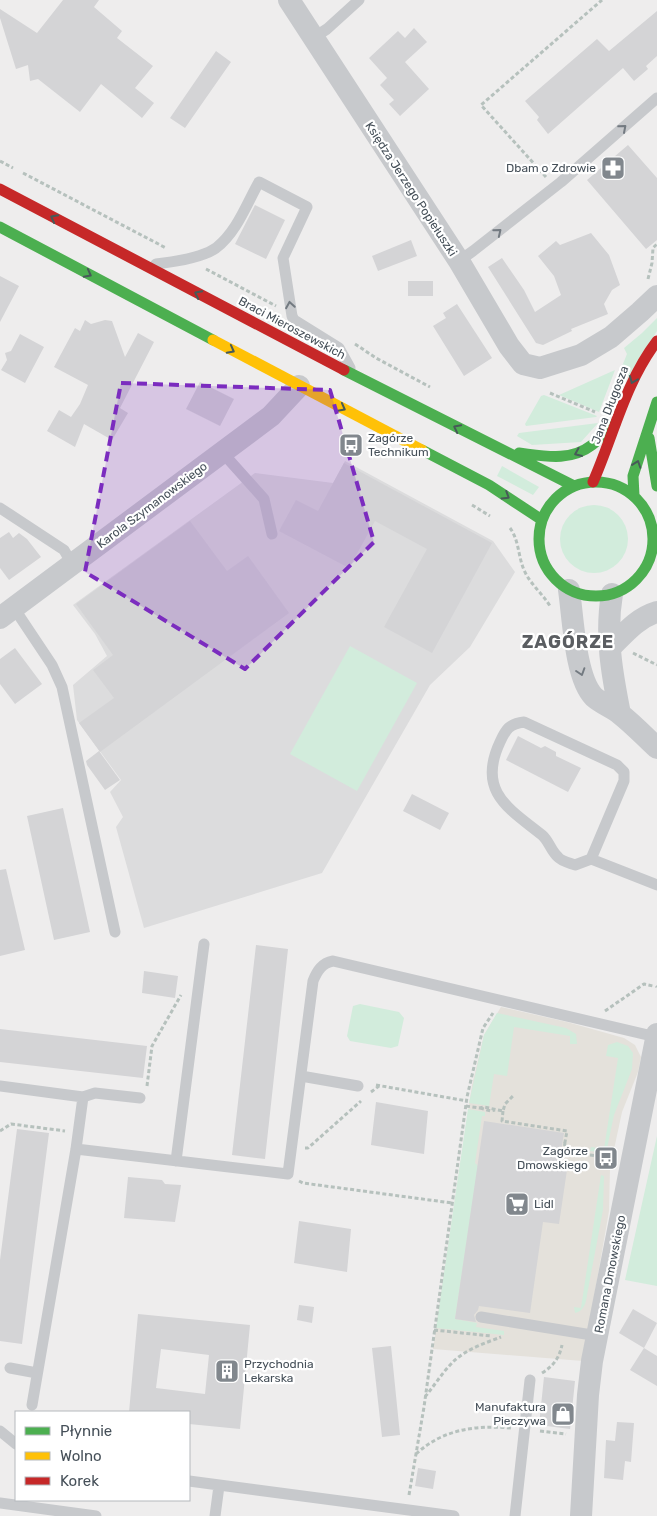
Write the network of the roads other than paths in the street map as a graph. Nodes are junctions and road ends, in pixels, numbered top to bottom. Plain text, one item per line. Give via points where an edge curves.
1 (289, 0) edge
2 (359, 0) edge
3 (313, 38) junction
4 (657, 98) edge
5 (0, 190) edge
6 (0, 227) edge
7 (459, 261) junction
8 (145, 265) junction
9 (652, 288) edge
10 (252, 321) junction
11 (657, 341) edge
12 (280, 347) dead end
13 (302, 379) junction
14 (351, 380) junction
15 (657, 402) edge
16 (616, 423) junction
17 (648, 433) junction
18 (501, 450) junction
19 (222, 452) junction
20 (593, 482) junction
21 (574, 486) junction
22 (657, 486) edge
23 (634, 496) junction
24 (0, 508) edge
25 (542, 520) junction
26 (272, 534) dead end
27 (655, 540) edge
28 (72, 564) junction
29 (569, 590) junction
30 (612, 594) junction
31 (657, 612) edge
32 (7, 613) edge
33 (610, 648) junction
34 (620, 714) junction
35 (657, 748) edge
36 (591, 859) junction
37 (657, 885) edge
38 (115, 932) dead end
39 (204, 944) dead end
40 (657, 1035) edge
41 (300, 1076) junction
42 (0, 1086) edge
43 (358, 1086) road end
44 (83, 1097) junction
45 (140, 1098) road end
46 (76, 1149) junction
47 (176, 1161) junction
48 (481, 1317) dead end
49 (598, 1336) junction
50 (10, 1368) dead end
51 (37, 1374) junction
52 (530, 1380) road end
53 (32, 1405) dead end
54 (0, 1431) edge
55 (15, 1443) edge
56 (190, 1481) edge
57 (219, 1486) junction
58 (0, 1503) edge
59 (91, 1516) edge
60 (215, 1516) edge
61 (454, 1516) edge
62 (515, 1516) edge
63 (581, 1516) edge

1 - 3 street, Księdza Jerzego Popiełuszki
2 - 3 lane
3 - 7 street, Księdza Jerzego Popiełuszki
7 -> 4 lane via 554,187
8 -> 5 main road, Braci Mieroszewskich
6 -> 13 main road
7 - 9 street, Księdza Jerzego Popiełuszki via 509,346 523,364 540,368 581,355 611,337 640,312
10 -> 8 main road, Braci Mieroszewskich
14 -> 8 lane via 339,348 294,320 291,310 283,258 307,206 259,182 230,234 215,248 187,259
10 - 12 main road
10 - 14 main road, Braci Mieroszewskich
11 -> 16 main road, Jana Długosza via 641,362
13 - 19 street, Karola Szymanowskiego via 271,416
13 -> 25 main road via 484,482
18 -> 14 main road, Braci Mieroszewskich via 381,390
15 - 17 main road
16 -> 18 main road via 590,447 569,456 548,457
16 - 20 main road, Jana Długosza
17 - 22 main road
23 -> 17 main road via 633,476
18 - 21 main road
19 - 26 lane via 264,499
19 - 28 street, Karola Szymanowskiego
20 - 21 main road
20 - 23 main road via 616,485
21 - 25 main road via 554,500
23 - 27 main road via 644,508
24 - 28 lane via 64,550
25 - 29 main road via 539,536 543,560 556,580
27 - 30 main road via 642,579
28 - 32 street, Karola Szymanowskiego
29 - 30 main road via 590,596
29 -> 34 street via 582,676 595,697
30 - 33 street via 608,615
31 - 33 street via 636,622
32 - 38 lane via 52,665 62,688
33 - 34 street
34 - 35 street
36 - 36 lane via 624,781 624,772 617,765 524,722 514,723 506,730 492,758 493,781 502,802 544,836 558,858 575,865
36 - 37 lane
39 - 47 lane
40 - 41 lane via 333,961 321,967 313,981
40 - 49 street, Romana Dmowskiego
41 - 43 lane
41 - 47 lane via 288,1174
42 - 44 lane
44 - 45 lane via 95,1093
44 - 46 lane
46 - 47 lane
46 - 51 lane
48 - 49 lane
49 - 63 street, Romana Dmowskiego via 588,1395
50 - 51 lane
51 - 53 lane
52 - 62 lane
54 - 55 lane
56 - 57 lane
57 - 60 lane
57 - 61 lane
58 - 59 lane

